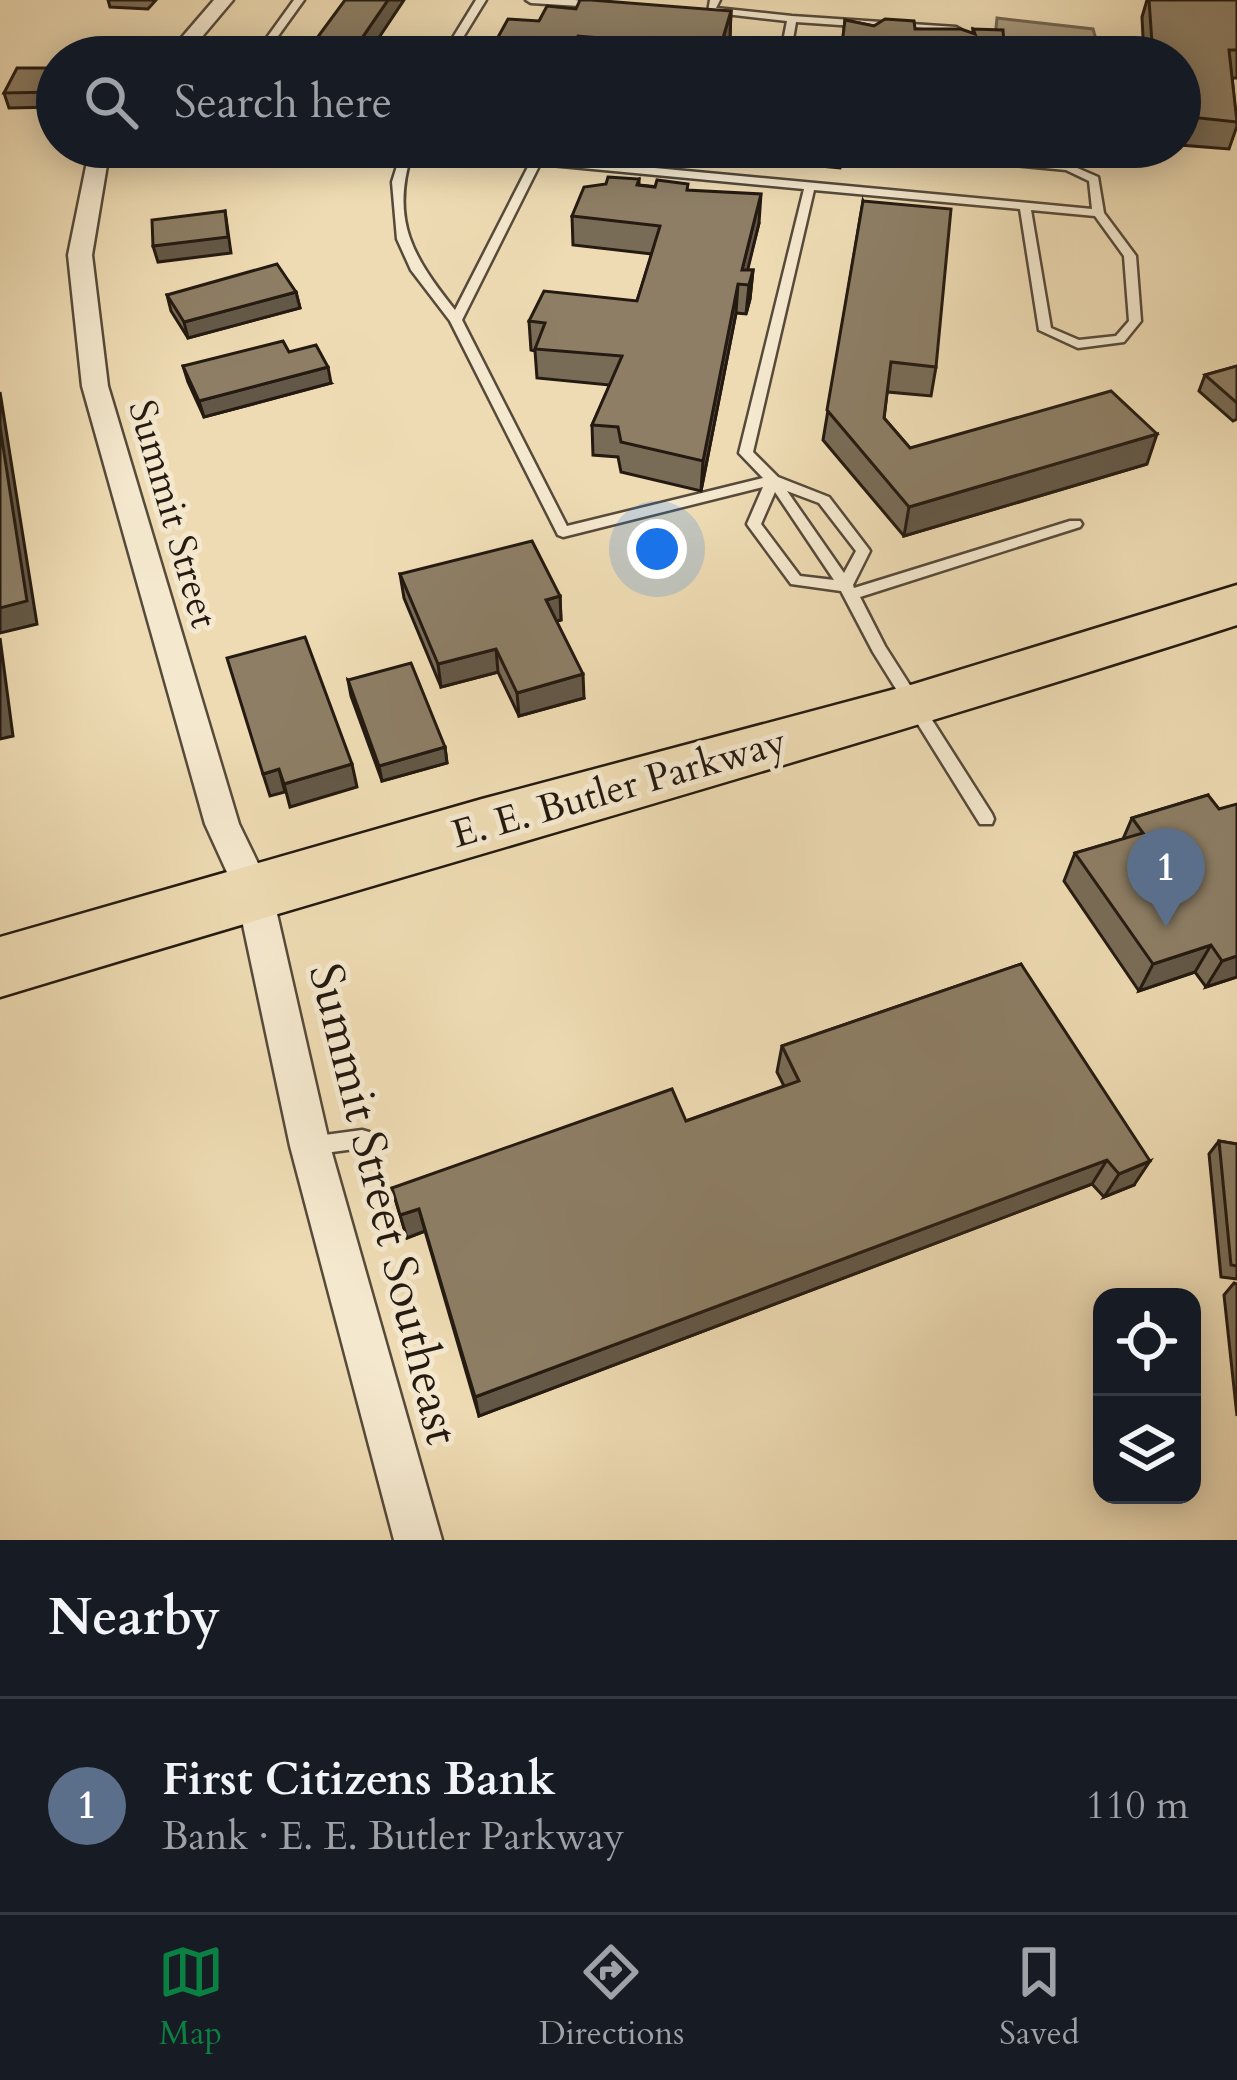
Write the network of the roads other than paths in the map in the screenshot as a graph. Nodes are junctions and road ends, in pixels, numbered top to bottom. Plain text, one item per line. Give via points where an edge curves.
1 (224, 0) edge
2 (298, 0) edge
3 (481, 0) edge
4 (531, 0) edge
5 (599, 4) edge
6 (713, 5) edge
7 (689, 9) edge
8 (792, 19) junction
9 (956, 30) edge
10 (193, 36) edge
11 (273, 36) edge
12 (459, 36) edge
13 (789, 36) edge
14 (96, 168) edge
15 (401, 168) edge
16 (532, 168) edge
17 (631, 168) edge
18 (1075, 168) edge
19 (810, 185) junction
20 (1025, 206) junction
21 (1098, 213) junction
22 (456, 320) junction
23 (772, 480) junction
24 (1076, 524) dead end
25 (848, 590) junction
26 (1237, 605) edge
27 (914, 706) junction
28 (986, 819) dead end
29 (254, 892) junction
30 (0, 968) edge
31 (362, 1139) dead end
32 (310, 1146) junction
33 (418, 1540) edge

1 - 10 street
2 - 11 lane
3 - 12 lane
4 - 5 lane
6 - 7 lane
6 - 8 lane
8 - 9 lane
8 - 13 lane
14 - 29 street, Summit Street via 80,255 95,386 222,824
15 - 22 lane via 403,238
16 - 22 lane
17 - 19 lane
18 - 21 lane via 1094,179
19 - 20 lane
19 - 23 lane via 746,453
20 - 21 lane
20 - 21 lane via 1046,330 1078,344 1120,339 1135,322 1130,256
22 - 23 lane via 563,532
23 - 25 lane
23 - 25 lane via 824,500 863,551
23 - 25 lane via 754,524 796,580
24 - 25 lane
25 - 27 lane
26 - 27 highway, E. E. Butler Parkway
27 - 28 lane
27 - 29 highway, E. E. Butler Parkway
29 - 30 highway, E. E. Butler Parkway
29 - 32 street, Summit Street Southeast
31 - 32 lane
32 - 33 street, Summit Street Southeast

